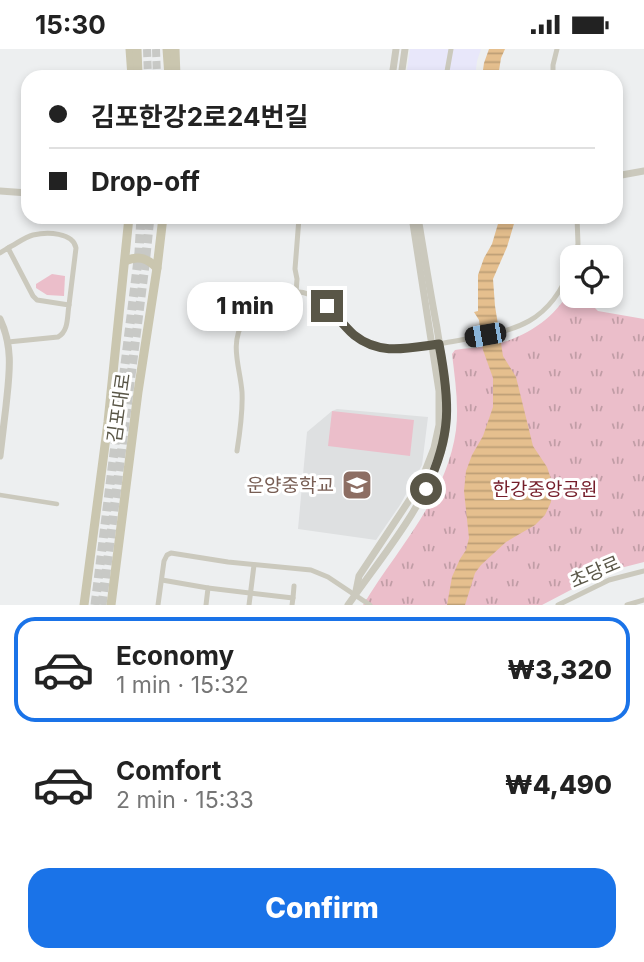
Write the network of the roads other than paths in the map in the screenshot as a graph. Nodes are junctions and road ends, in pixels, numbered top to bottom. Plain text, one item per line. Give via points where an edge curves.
1 (130, 49) edge
2 (137, 49) edge
3 (162, 49) edge
4 (167, 49) edge
5 (175, 49) edge
6 (396, 49) edge
7 (405, 49) edge
8 (451, 49) edge
9 (557, 49) edge
10 (134, 70) edge
11 (135, 70) edge
12 (163, 70) edge
13 (168, 70) edge
14 (176, 70) edge
15 (393, 70) edge
16 (402, 70) edge
17 (447, 70) edge
18 (553, 70) edge
19 (644, 171) edge
20 (623, 175) edge
21 (0, 191) edge
22 (21, 192) edge
23 (128, 224) edge
24 (162, 224) edge
25 (299, 224) edge
26 (413, 224) edge
27 (419, 224) edge
28 (577, 224) edge
29 (578, 245) edge
30 (9, 248) junction
31 (0, 253) edge
32 (125, 261) junction
33 (157, 268) junction
34 (560, 290) edge
35 (296, 293) junction
36 (69, 305) junction
37 (0, 319) edge
38 (8, 342) junction
39 (436, 344) junction
40 (0, 449) edge
41 (237, 451) dead end
42 (0, 456) edge
43 (0, 495) edge
44 (57, 504) dead end
45 (254, 565) junction
46 (644, 571) edge
47 (162, 580) junction
48 (294, 586) dead end
49 (208, 588) junction
50 (250, 593) junction
51 (355, 595) junction
52 (573, 598) junction
53 (644, 600) edge
54 (292, 601) edge
55 (84, 605) edge
56 (111, 605) edge
57 (158, 605) edge
58 (205, 605) edge
59 (249, 605) edge
60 (348, 605) edge
61 (369, 605) edge
62 (558, 605) edge
63 (575, 605) edge
64 (627, 605) edge

1 - 10 main road
2 - 11 main road
3 - 12 main road
4 - 13 main road
5 - 14 main road
6 - 15 street
7 - 16 street
8 - 17 street
9 - 18 street
19 - 20 street
21 - 22 street
23 - 32 main road, 김포대로
24 - 33 main road, 김포대로
25 - 35 street
26 - 39 street
27 - 39 street
28 - 29 street
30 - 31 street
30 - 36 street via 33,296
30 - 36 street via 37,234 69,236 76,248
32 - 33 main road via 143,258
32 - 55 main road, 김포대로
33 - 56 main road, 김포대로
34 - 39 street via 544,310 508,331
35 - 39 street via 318,298 368,345 384,349
35 - 41 street via 273,297 244,318 235,351 242,391
36 - 38 street via 63,334
37 - 38 street
38 - 40 street via 10,370
39 - 51 street via 447,394 442,449 417,505
40 - 42 street
43 - 44 street
45 - 47 street via 171,553 164,557
45 - 50 street
45 - 51 street via 311,570
46 - 52 street, 초당로 via 609,580
47 - 49 street
47 - 57 street
48 - 54 street
49 - 50 street
49 - 58 street
50 - 54 street
50 - 59 street
51 - 60 street
51 - 61 street
52 - 62 street, 초당로
52 - 63 street
53 - 64 street

